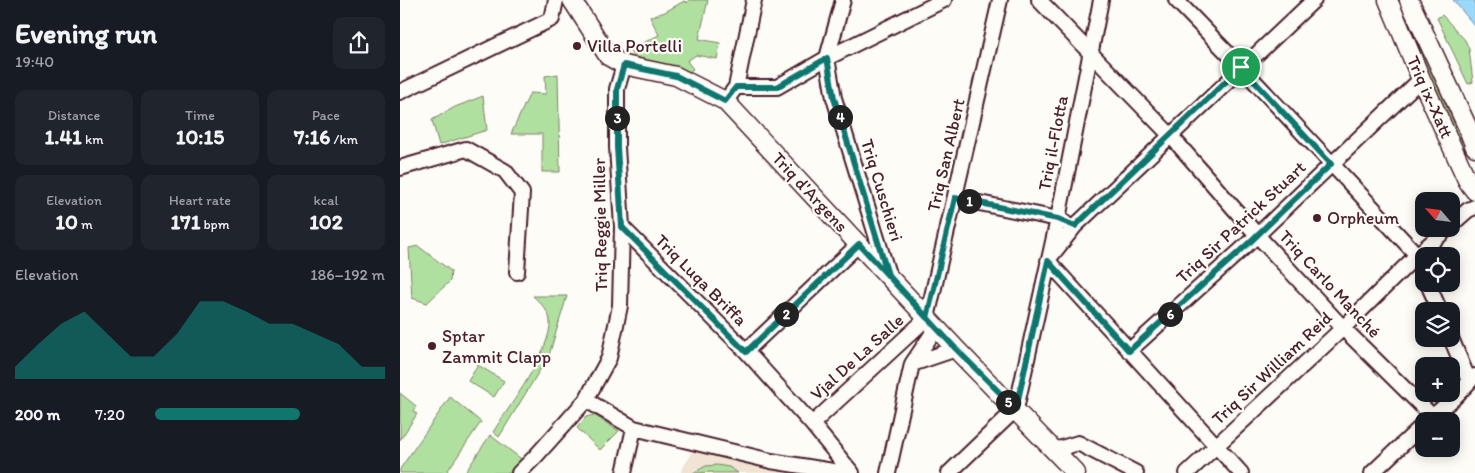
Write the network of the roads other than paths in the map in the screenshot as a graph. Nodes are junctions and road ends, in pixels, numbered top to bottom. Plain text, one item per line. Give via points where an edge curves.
1 (556, 0) edge
2 (572, 0) edge
3 (754, 0) edge
4 (843, 0) edge
5 (944, 0) edge
6 (1000, 0) edge
7 (1039, 0) edge
8 (1101, 0) edge
9 (1176, 0) edge
10 (1314, 0) edge
11 (1388, 0) edge
12 (1409, 0) edge
13 (1299, 6) edge
14 (1090, 52) junction
15 (827, 58) junction
16 (624, 65) junction
17 (1241, 67) junction
18 (1421, 79) junction
19 (400, 92) edge
20 (730, 94) junction
21 (1171, 136) junction
22 (1475, 148) edge
23 (1331, 164) junction
24 (400, 168) edge
25 (1475, 191) edge
26 (955, 198) junction
27 (1475, 207) edge
28 (1460, 217) edge
29 (1058, 219) junction
30 (1075, 226) junction
31 (622, 227) junction
32 (1257, 235) junction
33 (1437, 238) edge
34 (859, 244) junction
35 (1426, 247) edge
36 (1415, 255) edge
37 (1415, 257) edge
38 (1048, 261) junction
39 (517, 272) dead end
40 (888, 275) junction
41 (927, 325) junction
42 (1343, 328) junction
43 (1456, 347) edge
44 (956, 349) junction
45 (1129, 351) junction
46 (746, 352) junction
47 (912, 364) junction
48 (1472, 379) edge
49 (586, 400) junction
50 (1016, 409) junction
51 (1420, 412) edge
52 (1438, 412) edge
53 (812, 424) junction
54 (634, 428) junction
55 (1415, 433) edge
56 (1216, 446) junction
57 (1054, 450) junction
58 (519, 473) edge
59 (624, 473) edge
60 (845, 473) edge
61 (852, 473) edge
62 (888, 473) edge
63 (949, 473) edge
64 (1076, 473) edge
65 (1136, 473) edge
66 (1187, 473) edge
67 (1241, 473) edge
68 (1372, 473) edge

1 - 19 street via 552,19
2 - 16 main road via 608,56
3 - 20 street
4 - 15 street
5 - 15 street
6 - 26 street, Triq San Albert
7 - 14 street, Triq Carlo Manché
8 - 14 street, Triq il-Flotta
9 - 17 street
10 - 13 street
11 - 18 main road, Triq ix-Xatt
12 - 22 main road, Triq ix-Xatt
13 - 17 street
14 - 21 street, Triq Carlo Manché
14 - 29 street, Triq il-Flotta
15 - 20 street via 777,87
15 - 40 street, Triq Cuschieri via 834,98
16 - 20 main road, Triq d'Argens via 676,76
16 - 31 street, Triq Reggie Miller via 617,89
17 - 21 street
17 - 23 street
18 - 23 street, Triq Sir Patrick Stuart
18 - 25 main road, Triq ix-Xatt
20 - 34 main road, Triq d'Argens
21 - 30 street
21 - 32 street, Triq Carlo Manché
23 - 32 street, Triq Sir Patrick Stuart
23 - 36 street
24 - 39 street via 466,149 505,171 522,193
26 - 29 street
26 - 41 street, Triq San Albert
27 - 28 street
29 - 30 street
29 - 38 street, Triq il-Flotta
30 - 38 street
31 - 46 street, Triq Luqa Briffa
31 - 49 street, Triq Reggie Miller via 620,306 609,358
32 - 42 street, Triq Carlo Manché
32 - 45 street, Triq Sir Patrick Stuart
33 - 35 street, Triq Sir William Reid
34 - 40 main road, Triq d'Argens
34 - 46 street
37 - 42 street, Triq Sir William Reid
38 - 45 street
38 - 50 street, Triq il-Flotta
40 - 41 main road, Triq d'Argens
41 - 44 main road, Triq d'Argens
41 - 47 street, Triq San Albert
41 - 53 street, Vjal De La Salle
42 - 51 street, Triq Carlo Manché
42 - 56 street, Triq Sir William Reid
43 - 48 street
44 - 47 street
44 - 50 main road, Triq d'Argens
45 - 56 street
46 - 53 street, Triq Luqa Briffa
47 - 62 street, Triq San Albert
48 - 52 street
49 - 54 street
49 - 58 street, Triq Reggie Miller
50 - 57 main road, Triq d'Argens
50 - 63 street
53 - 61 street, Triq Luqa Briffa
54 - 59 street
54 - 60 street via 771,461
55 - 68 street
56 - 66 street, Triq Sir William Reid
56 - 67 street
57 - 64 main road, Triq d'Argens
57 - 65 street via 1078,443

